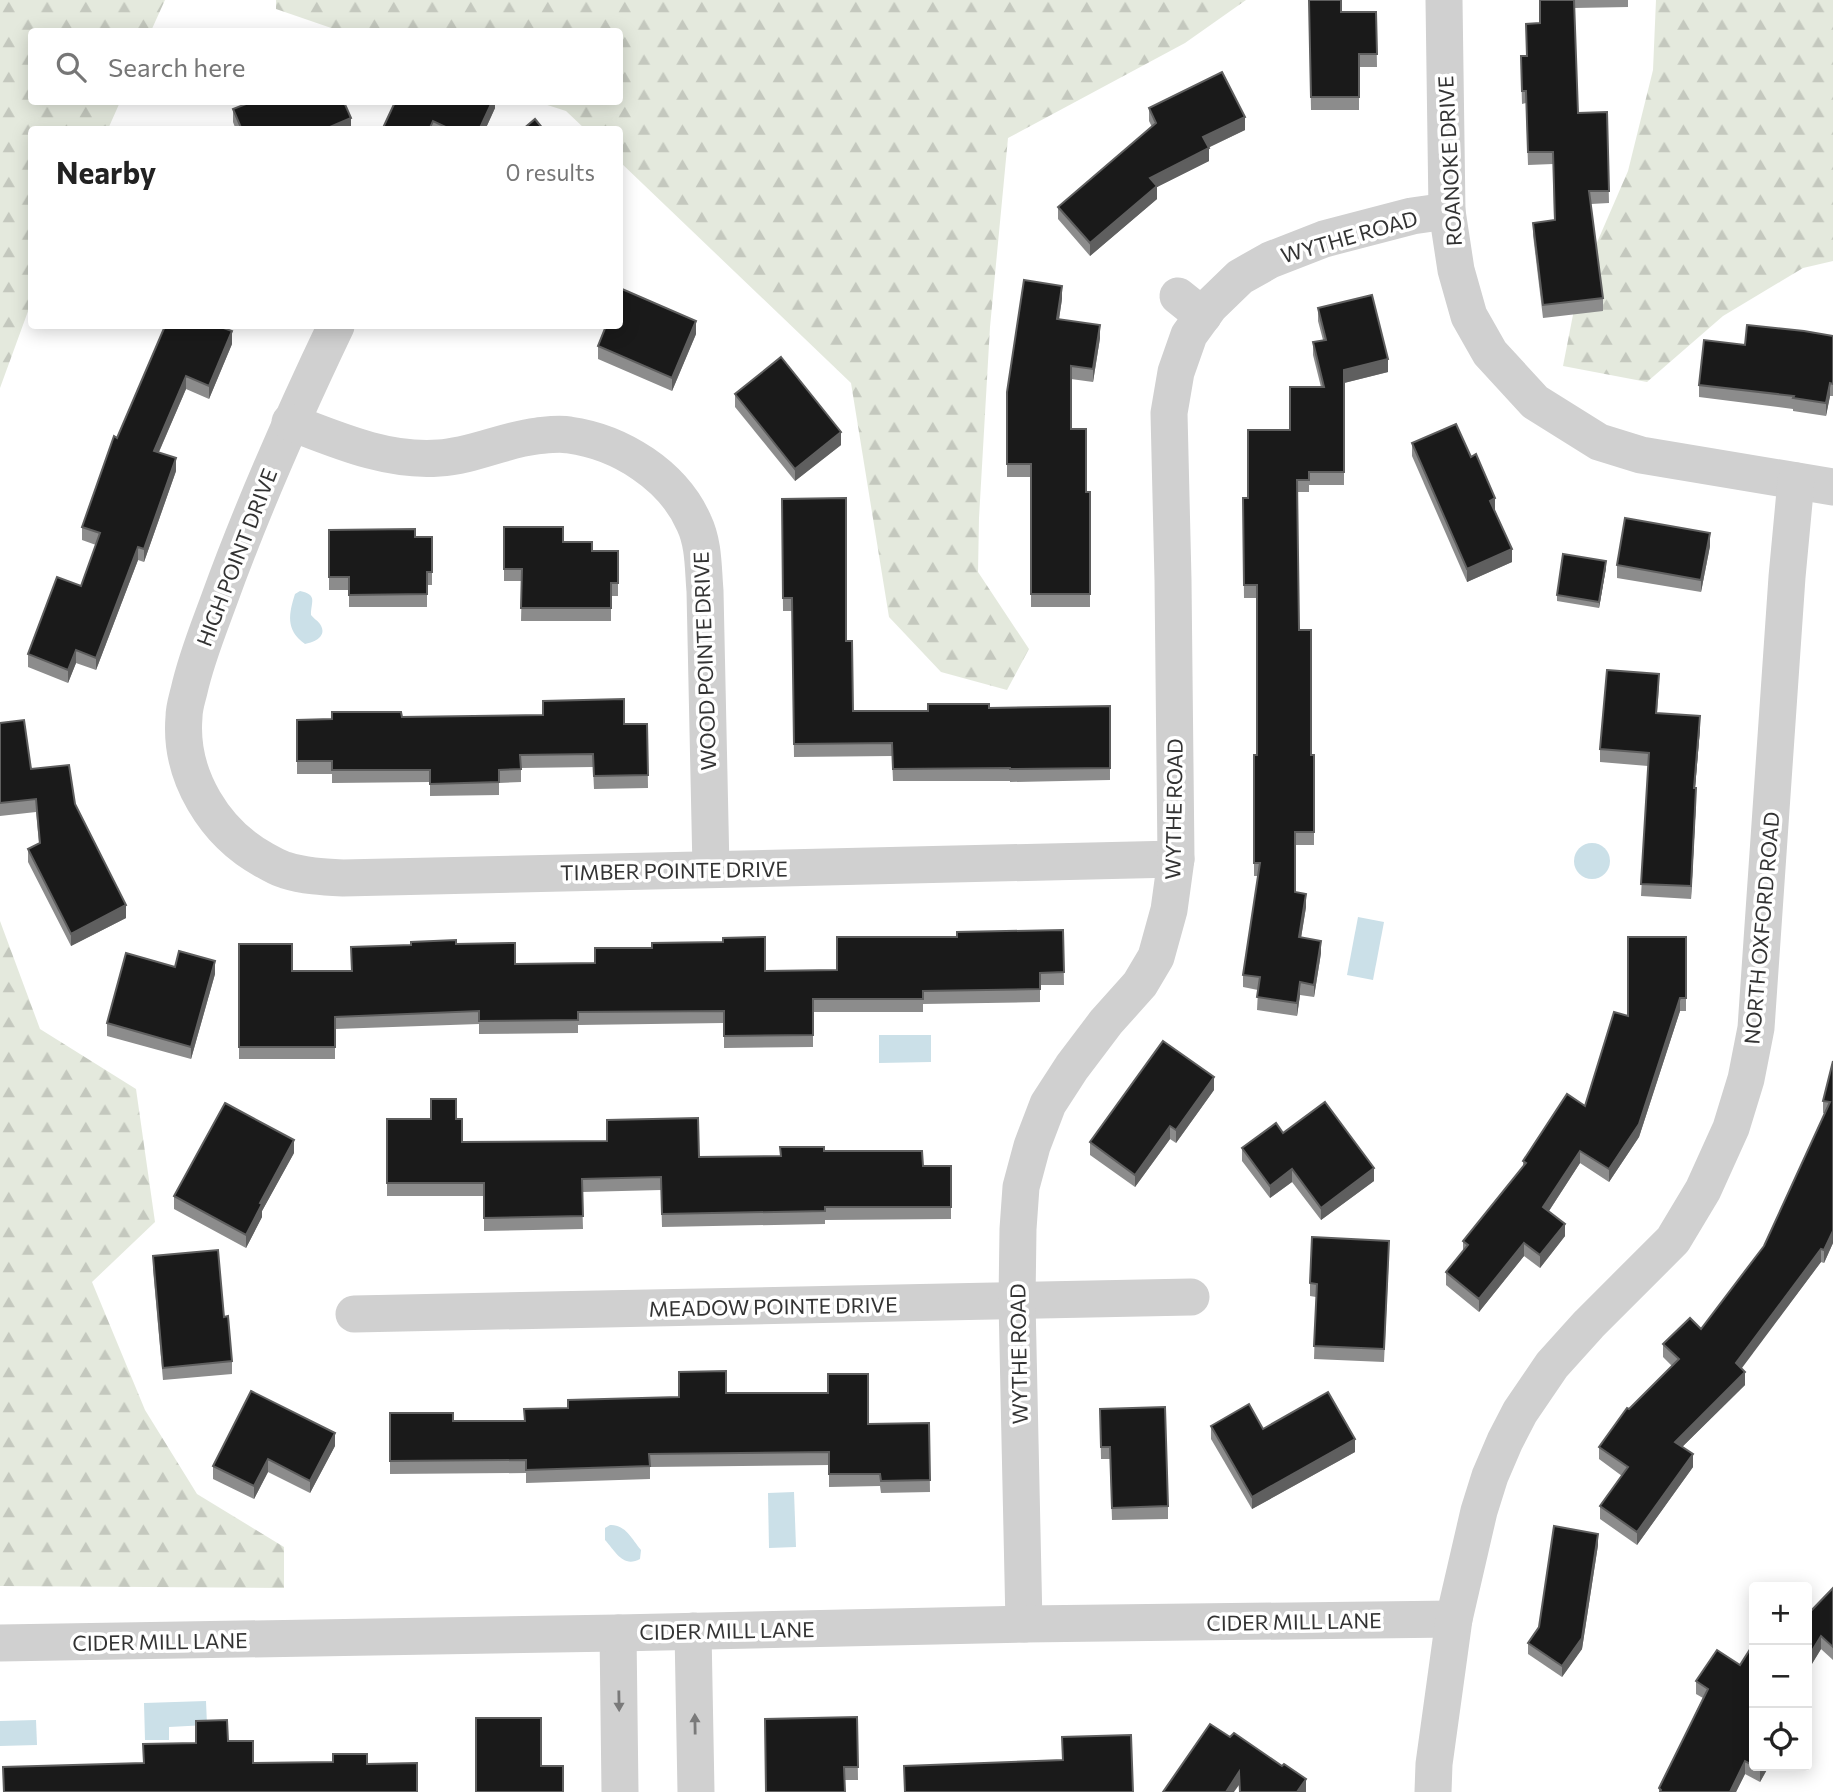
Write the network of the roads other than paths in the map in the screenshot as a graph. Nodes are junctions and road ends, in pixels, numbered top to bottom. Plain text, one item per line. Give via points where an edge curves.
1 (1444, 0) edge
2 (1447, 211) junction
3 (335, 329) edge
4 (290, 422) junction
5 (1796, 481) junction
6 (1833, 487) edge
7 (201, 798) joint
8 (1176, 859) junction
9 (711, 869) junction
10 (1191, 1297) dead end
11 (1017, 1301) junction
12 (354, 1314) dead end
13 (1454, 1619) junction
14 (1024, 1624) junction
15 (693, 1631) junction
16 (618, 1633) junction
17 (0, 1643) edge
18 (620, 1792) edge
19 (696, 1792) edge
20 (1433, 1792) edge

1 - 2 street, ROANOKE DRIVE
2 - 5 street, ROANOKE DRIVE via 1469,316 1490,354 1535,402 1599,442 1631,452
2 - 8 street, WYTHE ROAD via 1324,239 1240,277 1210,306 1190,306 1189,335 1169,413
3 - 4 street, HIGH POINT DRIVE
4 - 7 street, HIGH POINT DRIVE via 195,665 184,716 184,742
4 - 9 street, WOOD POINTE DRIVE via 405,458 439,458 509,441 567,434 607,444 661,479 685,505 702,550
5 - 6 street, ROANOKE DRIVE
5 - 13 street, NORTH OXFORD ROAD via 1756,1028 1731,1128 1674,1240 1589,1324 1520,1412 1490,1476
7 - 9 street, TIMBER POINTE DRIVE via 225,830 251,853 283,870 313,877
8 - 9 street, TIMBER POINTE DRIVE
8 - 11 street, WYTHE ROAD via 1156,957 1140,984 1072,1067 1048,1104 1032,1146 1021,1188
10 - 11 street, MEADOW POINTE DRIVE
11 - 12 street, MEADOW POINTE DRIVE
11 - 14 street, WYTHE ROAD
13 - 14 street, CIDER MILL LANE
13 - 20 street, NORTH OXFORD ROAD
14 - 15 street, CIDER MILL LANE
15 - 16 street, CIDER MILL LANE
19 -> 15 street
16 - 17 street, CIDER MILL LANE
16 -> 18 street

